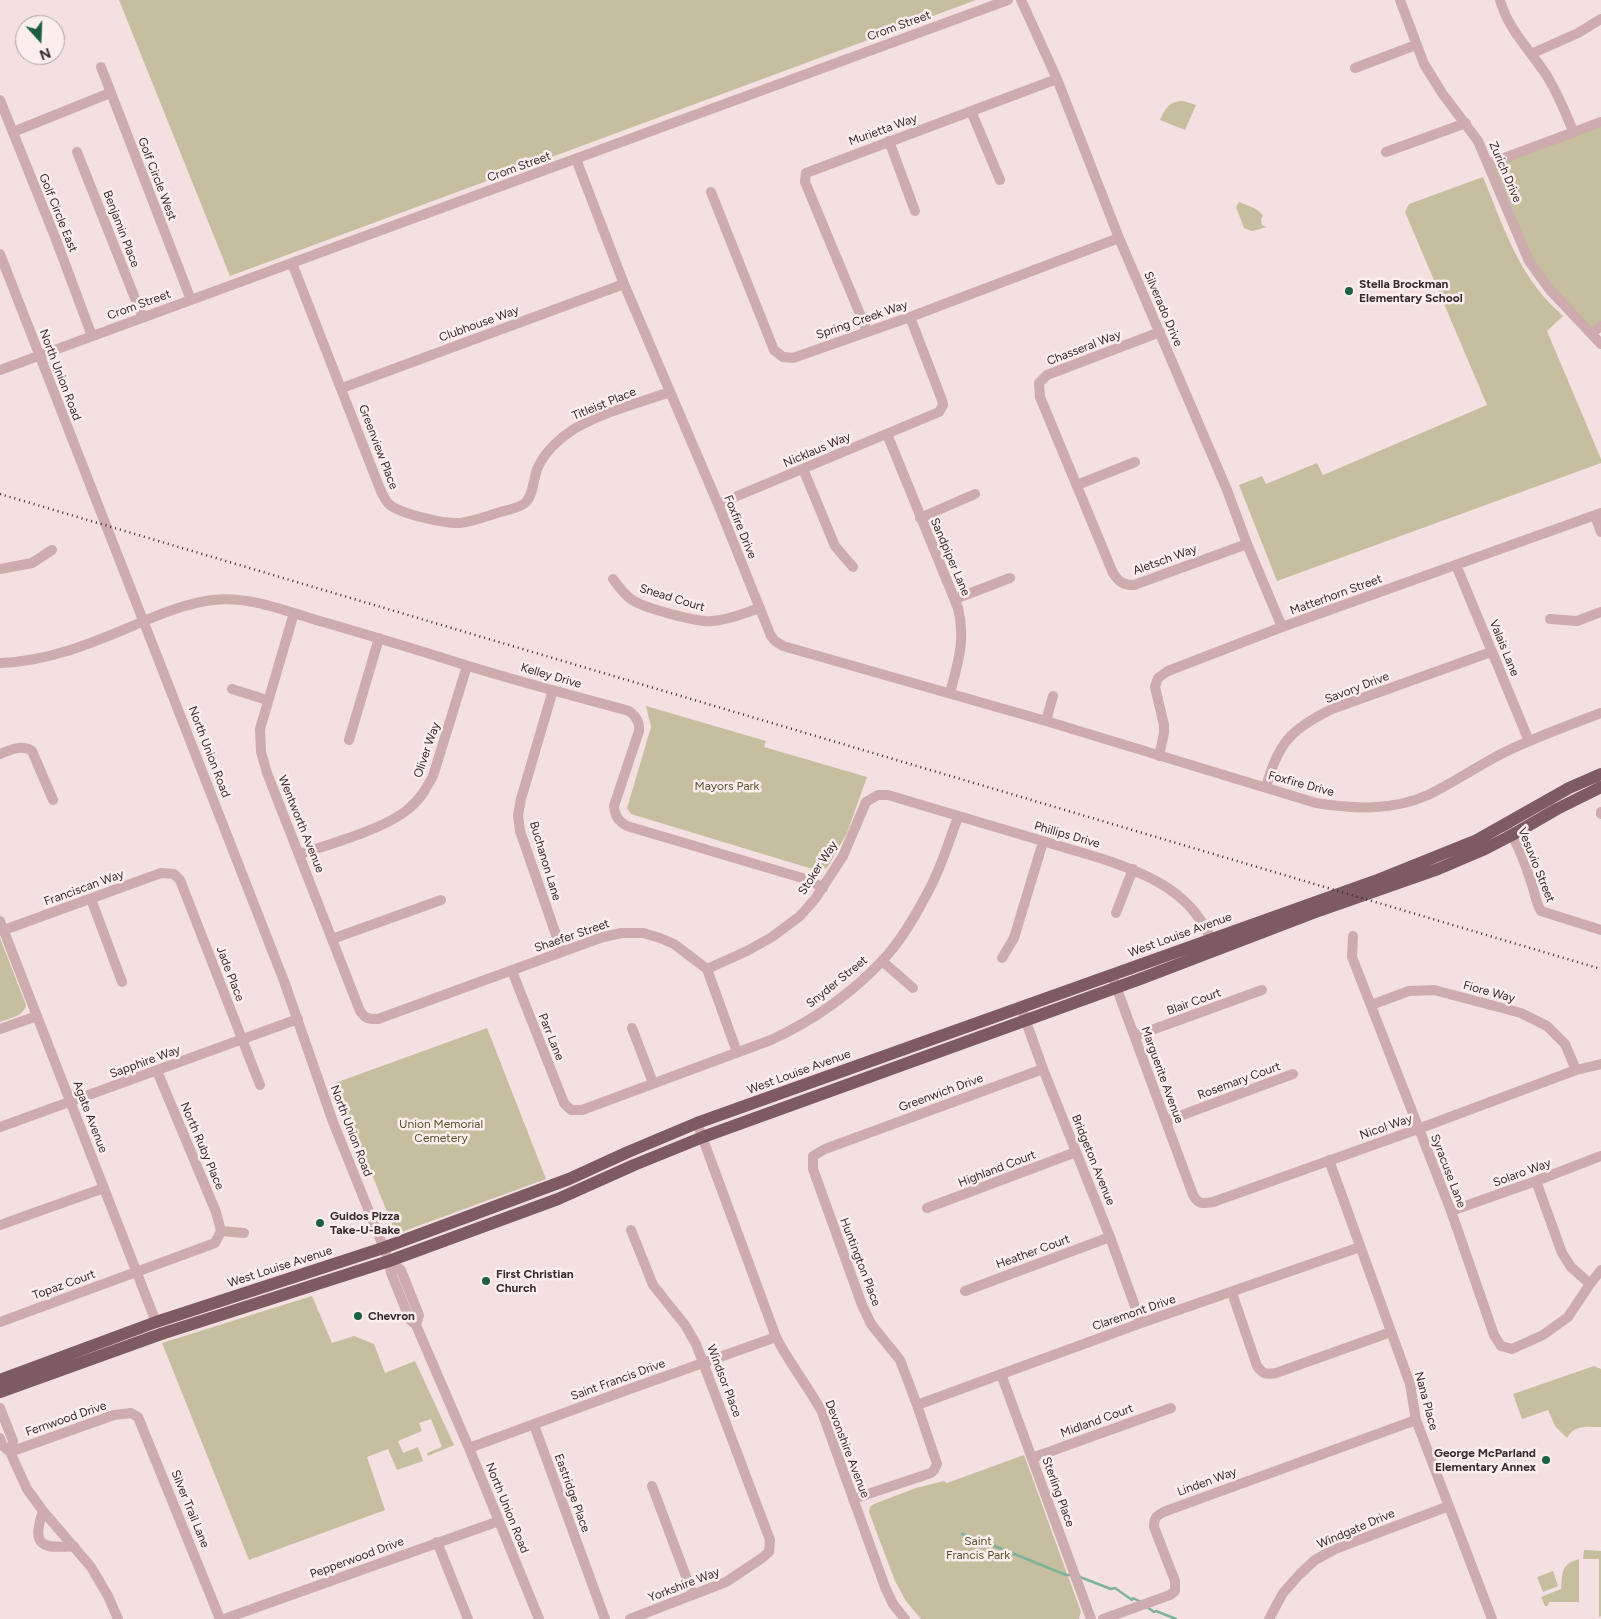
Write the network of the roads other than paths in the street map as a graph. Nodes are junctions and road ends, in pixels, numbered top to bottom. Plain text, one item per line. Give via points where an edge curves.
1 (1008, 0) edge
2 (1021, 0) edge
3 (1400, 0) edge
4 (1500, 0) edge
5 (1601, 19) edge
6 (1416, 45) junction
7 (1531, 54) junction
8 (101, 67) dead end
9 (1355, 68) dead end
10 (1057, 79) junction
11 (110, 93) junction
12 (0, 100) edge
13 (971, 111) junction
14 (1601, 122) edge
15 (1466, 123) junction
16 (13, 132) junction
17 (1574, 133) junction
18 (889, 141) junction
19 (77, 152) dead end
20 (1386, 152) dead end
21 (576, 159) junction
22 (1488, 164) junction
23 (1000, 180) dead end
24 (711, 192) dead end
25 (915, 211) dead end
26 (1119, 238) junction
27 (0, 254) edge
28 (292, 263) junction
29 (624, 284) junction
30 (191, 300) junction
31 (142, 316) junction
32 (910, 317) junction
33 (1601, 326) edge
34 (867, 332) junction
35 (1160, 332) junction
36 (1592, 333) junction
37 (92, 336) junction
38 (1601, 344) edge
39 (39, 356) junction
40 (0, 370) edge
41 (342, 388) junction
42 (670, 392) junction
43 (886, 434) junction
44 (1135, 462) dead end
45 (803, 470) junction
46 (536, 472) joint
47 (1077, 485) junction
48 (975, 494) dead end
49 (718, 504) junction
50 (1598, 514) edge
51 (920, 518) junction
52 (1601, 532) edge
53 (1247, 544) junction
54 (52, 550) dead end
55 (1106, 555) joint
56 (1456, 565) junction
57 (853, 567) dead end
58 (0, 569) edge
59 (1010, 578) dead end
60 (613, 579) dead end
61 (955, 599) junction
62 (760, 608) junction
63 (1601, 612) edge
64 (294, 613) junction
65 (1550, 620) dead end
66 (144, 621) junction
67 (1282, 627) junction
68 (379, 638) junction
69 (1491, 652) junction
70 (0, 663) edge
71 (467, 666) junction
72 (232, 689) dead end
73 (553, 690) junction
74 (950, 693) junction
75 (1052, 696) dead end
76 (268, 700) junction
77 (1601, 713) edge
78 (1046, 721) junction
79 (349, 740) dead end
80 (1529, 741) junction
81 (0, 754) edge
82 (1159, 756) junction
83 (1601, 774) edge
84 (1601, 787) edge
85 (1266, 788) junction
86 (878, 795) joint
87 (53, 800) dead end
88 (958, 817) junction
89 (1509, 830) junction
90 (1042, 842) junction
91 (300, 854) junction
92 (1134, 869) junction
93 (174, 874) joint
94 (823, 888) junction
95 (91, 899) junction
96 (441, 900) dead end
97 (1116, 913) dead end
98 (2, 926) edge
99 (1601, 930) edge
100 (1353, 936) dead end
101 (332, 939) junction
102 (1213, 944) junction
103 (562, 952) junction
104 (1002, 958) dead end
105 (882, 961) junction
106 (707, 969) junction
107 (512, 971) junction
108 (1112, 974) junction
109 (122, 982) dead end
110 (1116, 987) junction
111 (913, 988) dead end
112 (1262, 990) dead end
113 (1371, 1005) junction
114 (1020, 1007) junction
115 (37, 1016) junction
116 (386, 1016) joint
117 (298, 1019) junction
118 (1026, 1020) junction
119 (632, 1028) dead end
120 (0, 1030) edge
121 (1135, 1036) junction
122 (243, 1040) junction
123 (737, 1052) junction
124 (1601, 1064) edge
125 (1043, 1070) junction
126 (1576, 1070) junction
127 (157, 1071) junction
128 (1293, 1074) dead end
129 (653, 1083) junction
130 (260, 1085) dead end
131 (71, 1101) junction
132 (571, 1110) joint
133 (1166, 1121) junction
134 (697, 1123) junction
135 (0, 1127) edge
136 (1418, 1129) junction
137 (703, 1137) junction
138 (847, 1141) joint
139 (1076, 1152) junction
140 (1601, 1156) edge
141 (1330, 1160) junction
142 (1536, 1181) junction
143 (1189, 1184) joint
144 (104, 1188) junction
145 (927, 1208) dead end
146 (1451, 1211) junction
147 (0, 1225) edge
148 (631, 1230) dead end
149 (221, 1231) junction
150 (244, 1233) dead end
151 (1110, 1237) junction
152 (1360, 1247) junction
153 (383, 1248) junction
154 (389, 1260) junction
155 (1601, 1270) edge
156 (137, 1272) junction
157 (1590, 1284) junction
158 (965, 1291) dead end
159 (1232, 1293) junction
160 (0, 1322) edge
161 (156, 1322) junction
162 (1141, 1323) junction
163 (1391, 1332) junction
164 (776, 1337) junction
165 (704, 1362) junction
166 (1001, 1374) junction
167 (0, 1380) edge
168 (0, 1392) edge
169 (917, 1404) junction
170 (0, 1408) edge
171 (1171, 1408) dead end
172 (131, 1413) joint
173 (1416, 1420) junction
174 (534, 1425) junction
175 (0, 1438) edge
176 (469, 1448) junction
177 (10, 1452) junction
178 (1032, 1458) junction
179 (652, 1486) dead end
180 (853, 1499) junction
181 (1450, 1506) junction
182 (43, 1511) junction
183 (500, 1521) junction
184 (437, 1542) junction
185 (74, 1546) junction
186 (768, 1552) joint
187 (693, 1595) junction
188 (118, 1619) edge
189 (220, 1619) edge
190 (224, 1619) edge
191 (468, 1619) edge
192 (539, 1619) edge
193 (605, 1619) edge
194 (630, 1619) edge
195 (903, 1619) edge
196 (1091, 1619) edge
197 (1103, 1619) edge
198 (1269, 1619) edge
199 (1492, 1619) edge

1 - 21 street, Crom Street
2 - 10 street, Silverado Drive
3 - 6 street, Zurich Drive
4 - 7 street via 1513,31
5 - 7 street
6 - 9 street
6 - 15 street, Zurich Drive via 1442,93
7 - 17 street via 1561,101
8 - 11 street, Golf Circle West
10 - 13 street, Murietta Way
10 - 26 street, Silverado Drive
11 - 16 street
11 - 30 street, Golf Circle West
12 - 16 street, Golf Circle East
13 - 18 street, Murietta Way
13 - 23 street
14 - 17 street
15 - 20 street
15 - 22 street, Zurich Drive
16 - 37 street, Golf Circle East
17 - 22 street
18 - 25 street
18 - 34 street, Murietta Way via 804,176
19 - 31 street, Benjamin Place
21 - 28 street, Crom Street
21 - 29 street, Foxfire Drive
22 - 36 street, Zurich Drive via 1529,261 1550,290
24 - 34 street, Spring Creek Way via 774,350 783,357 793,358
26 - 32 street, Spring Creek Way
26 - 35 street, Silverado Drive
27 - 39 street, North Union Road
28 - 30 street, Crom Street
28 - 41 street, Greenview Place
29 - 41 street, Clubhouse Way
29 - 42 street, Foxfire Drive
30 - 31 street, Crom Street
31 - 37 street, Crom Street
32 - 34 street, Spring Creek Way
32 - 43 street, Nicklaus Way via 943,406 939,412
33 - 36 street
35 - 47 street, Chasseral Way via 1047,375 1039,383 1040,397
35 - 53 street, Silverado Drive via 1228,490
36 - 38 street, Zurich Drive
37 - 39 street, Crom Street
39 - 40 street, Crom Street
39 - 66 street, North Union Road
41 - 46 street, Greenview Place via 380,489 391,505 399,510 445,522 473,520 524,503
42 - 46 street, Titleist Place via 574,429 558,441
42 - 49 street, Foxfire Drive
43 - 45 street, Nicklaus Way
43 - 51 street, Sandpiper Lane
44 - 47 street
45 - 49 street, Nicklaus Way
45 - 57 street via 835,546
47 - 55 street, Chasseral Way
48 - 51 street
49 - 62 street, Foxfire Drive
50 - 52 street
50 - 56 street, Matterhorn Street
51 - 61 street, Sandpiper Lane
53 - 55 street, Aletsch Way via 1134,585 1119,582
53 - 67 street, Silverado Drive
54 - 58 street via 32,563
56 - 67 street, Matterhorn Street
56 - 69 street, Valais Lane
59 - 61 street
60 - 62 street, Snead Court via 636,603 695,621 725,620
61 - 74 street, Sandpiper Lane via 962,638
62 - 74 street, Foxfire Drive via 771,636 783,646
63 - 65 street via 1577,621
64 - 66 street, Kelley Drive via 249,601 219,600 188,605
64 - 68 street, Kelley Drive
64 - 76 street, Wentworth Avenue
66 - 70 street, Kelley Drive via 69,652
66 - 117 street, North Union Road
67 - 82 street, Matterhorn Street via 1168,671 1158,678 1155,687 1164,725
68 - 71 street, Kelley Drive
68 - 79 street
69 - 80 street, Valais Lane
69 - 85 street, Savory Drive via 1312,719 1296,729 1287,740 1272,766
71 - 73 street, Kelley Drive
71 - 91 street, Oliver Way via 433,776 416,802 391,821
72 - 76 street
73 - 94 street, Kelley Drive via 629,711 639,722 639,731 614,806 621,823 808,880
73 - 103 street, Buchanon Lane via 518,815 520,831
74 - 78 street, Foxfire Drive
75 - 78 street
76 - 91 street, Wentworth Avenue via 260,729 261,752
77 - 80 street, Foxfire Drive
78 - 82 street, Foxfire Drive
80 - 85 street, Foxfire Drive via 1428,795 1400,804 1371,808 1340,807
81 - 87 street via 13,749 32,751
82 - 85 street, Foxfire Drive
83 - 89 main road, West Louise Avenue via 1570,788
84 - 89 main road, West Louise Avenue
86 - 88 street, Phillips Drive via 888,795
86 - 94 street, Stoker Way via 866,802 843,856
88 - 90 street, Phillips Drive
88 - 105 street, Snyder Street via 931,887 911,922
89 - 99 street, Vesuvio Street via 1541,911
89 - 102 main road, West Louise Avenue
90 - 92 street, Phillips Drive
90 - 104 street via 1014,938
91 - 101 street, Wentworth Avenue
92 - 97 street
92 - 102 street, Phillips Drive via 1181,897 1202,920
93 - 95 street, Franciscan Way via 161,873
93 - 122 street, Jade Place via 180,880
94 - 106 street, Stoker Way via 800,916 772,937
95 - 98 street, Franciscan Way
95 - 109 street
96 - 101 street
98 - 115 street, Agate Avenue
100 - 113 street, Syracuse Lane via 1352,957
101 - 116 street, Wentworth Avenue via 360,1011 368,1019
102 - 108 main road, West Louise Avenue
102 - 110 main road, West Louise Avenue
103 - 106 street, Shaefer Street via 603,937 643,933 674,944
103 - 107 street, Shaefer Street
105 - 111 street
105 - 123 street, Snyder Street via 850,991 795,1029
106 - 123 street
107 - 116 street, Shaefer Street
107 - 132 street, Parr Lane via 564,1102
108 - 110 street, Marguerite Avenue
108 - 114 main road, West Louise Avenue
110 - 118 main road, West Louise Avenue
110 - 121 street, Marguerite Avenue
112 - 121 street, Blair Court
113 - 126 street, Fiore Way via 1409,991 1434,990 1521,1013 1547,1026 1564,1044
113 - 136 street, Syracuse Lane
114 - 118 street, Bridgeton Avenue
114 - 134 main road, West Louise Avenue
115 - 120 street
115 - 131 street, Agate Avenue
117 - 122 street, Sapphire Way
117 - 153 street, North Union Road via 333,1122
118 - 125 street, Bridgeton Avenue
118 - 137 main road, West Louise Avenue
119 - 129 street
121 - 133 street, Marguerite Avenue
122 - 127 street, Sapphire Way
122 - 130 street, Jade Place
123 - 129 street, Snyder Street
124 - 126 street, Nicol Way
125 - 138 street, Greenwich Drive
125 - 139 street, Bridgeton Avenue
126 - 136 street, Nicol Way
127 - 131 street, Sapphire Way
127 - 149 street, North Ruby Place
128 - 133 street, Rosemary Court
129 - 132 street, Snyder Street via 582,1110
131 - 135 street, Sapphire Way
131 - 144 street, Agate Avenue
133 - 143 street, Marguerite Avenue
134 - 137 street, Devonshire Avenue
134 - 153 main road, West Louise Avenue via 570,1179
136 - 141 street, Nicol Way
136 - 146 street, Syracuse Lane
137 - 154 main road, West Louise Avenue via 558,1199
137 - 164 street, Devonshire Avenue
138 - 169 street, Huntington Place via 816,1154 812,1160 813,1169 862,1305 871,1324 900,1360
139 - 145 street, Highland Court
139 - 151 street, Bridgeton Avenue
140 - 142 street, Solaro Way
141 - 143 street, Nicol Way via 1203,1204 1197,1202
141 - 152 street, Nana Place
142 - 146 street, Solaro Way
142 - 157 street via 1562,1253 1571,1267
144 - 147 street
144 - 156 street, Agate Avenue
146 - 157 street, Syracuse Lane via 1494,1335 1502,1346 1512,1349 1543,1335 1568,1317
148 - 165 street, Windsor Place via 653,1285 685,1325
149 - 150 street
149 - 156 street, Topaz Court via 215,1243
151 - 158 street, Heather Court
151 - 162 street, Bridgeton Avenue
152 - 159 street, Claremont Drive
152 - 163 street, Nana Place
153 - 154 street, North Union Road
153 - 161 main road, West Louise Avenue
154 - 168 main road, West Louise Avenue via 161,1334
154 - 176 street, North Union Road via 410,1320 416,1325
155 - 157 street
156 - 160 street, Topaz Court
156 - 161 street, Agate Avenue
159 - 162 street, Claremont Drive
159 - 163 street via 1257,1366 1268,1375
161 - 167 main road, West Louise Avenue
162 - 166 street, Claremont Drive
163 - 173 street, Nana Place via 1410,1384
164 - 165 street, Saint Francis Drive
164 - 180 street, Devonshire Avenue via 822,1412
165 - 174 street, Saint Francis Drive
165 - 186 street, Windsor Place via 770,1540
166 - 169 street, Claremont Drive
166 - 178 street, Sterling Place
169 - 180 street, Huntington Place via 936,1460 934,1470
170 - 177 street via 13,1442
171 - 178 street, Midland Court
172 - 177 street, Fernwood Drive via 114,1415
172 - 189 street, Silver Trail Lane via 141,1422
173 - 181 street, Nana Place
173 - 197 street, Linden Way via 1157,1515 1154,1527 1176,1581 1175,1591
174 - 176 street, Saint Francis Drive
174 - 193 street, Eastridge Place
175 - 177 street
176 - 183 street, North Union Road
177 - 182 street via 27,1489
178 - 196 street, Sterling Place
179 - 187 street
180 - 195 street, Devonshire Avenue via 885,1587
181 - 198 street, Windgate Drive via 1335,1549 1316,1560 1283,1593
181 - 199 street, Nana Place
182 - 185 street
182 - 185 street via 37,1532 44,1544 58,1548
183 - 184 street, Pepperwood Drive
183 - 192 street, North Union Road
184 - 190 street, Pepperwood Drive
184 - 191 street
185 - 188 street via 91,1567
186 - 187 street, Yorkshire Way via 726,1582
187 - 194 street, Yorkshire Way

